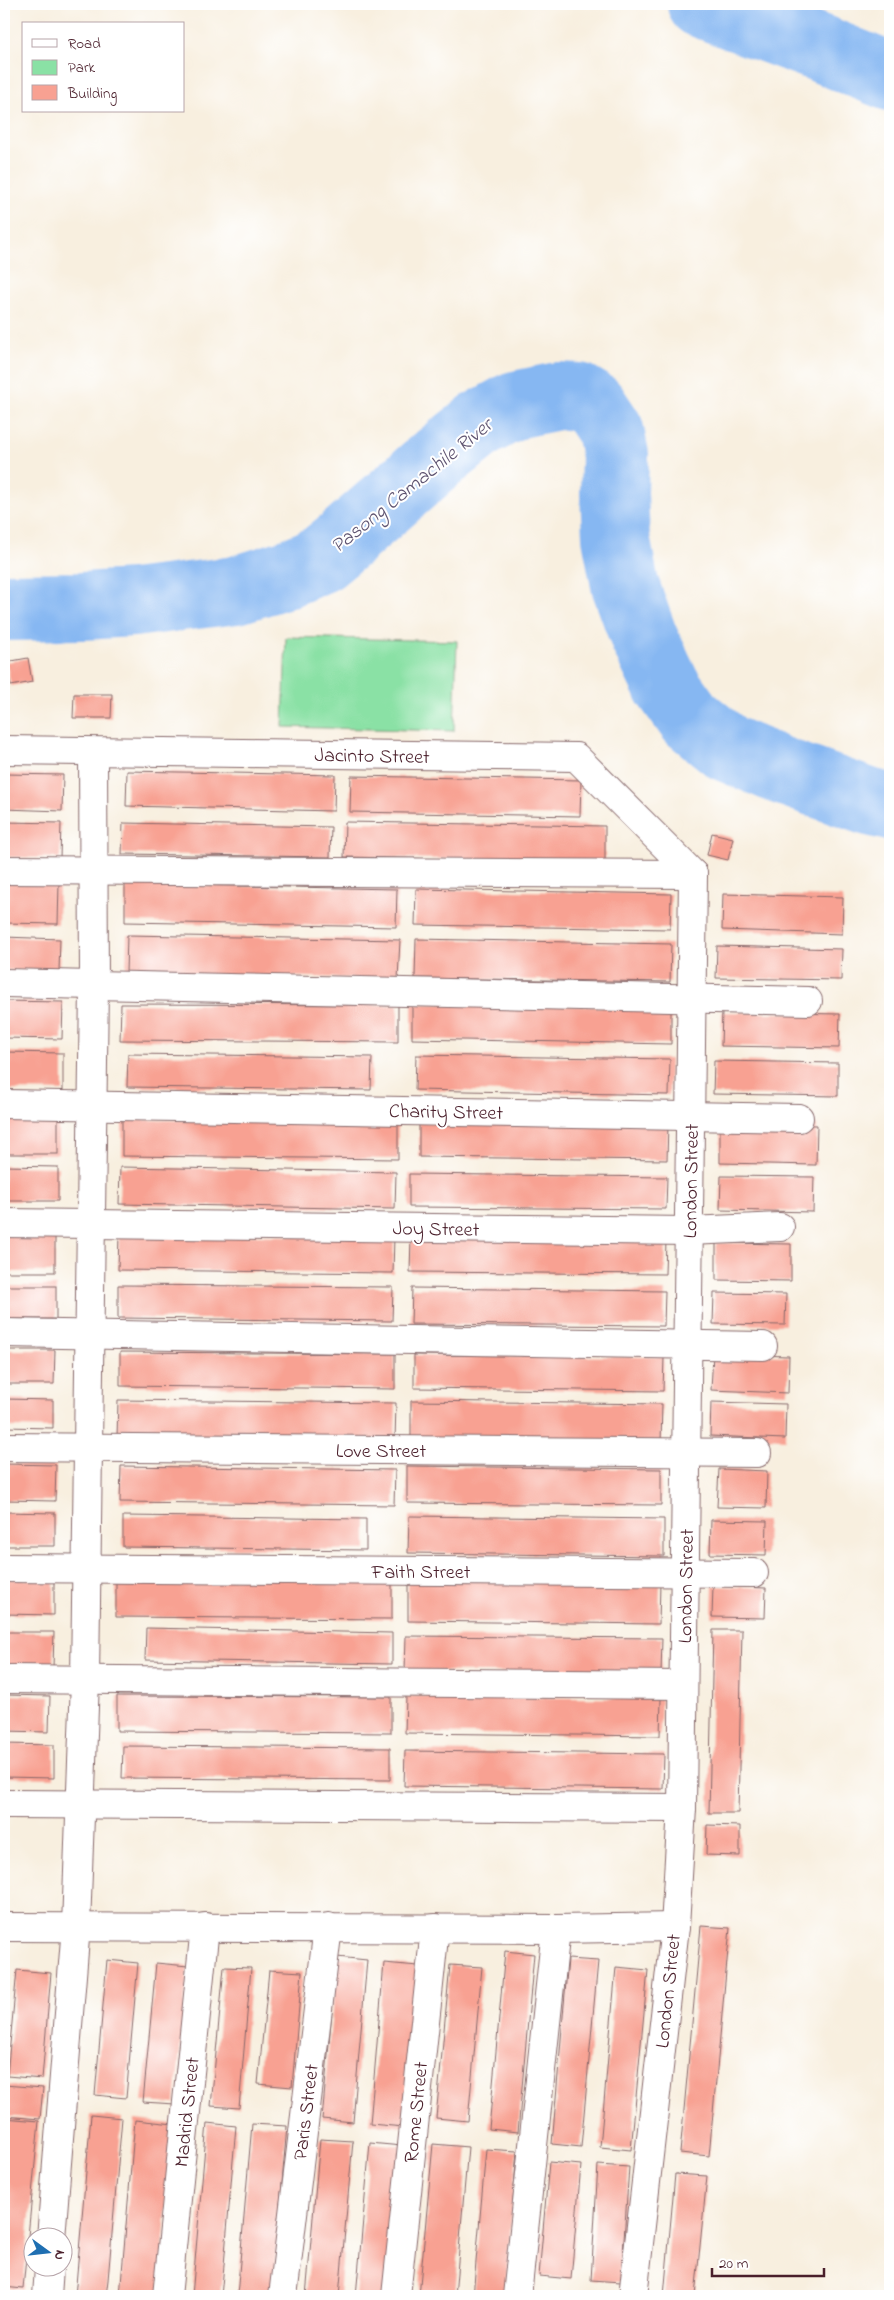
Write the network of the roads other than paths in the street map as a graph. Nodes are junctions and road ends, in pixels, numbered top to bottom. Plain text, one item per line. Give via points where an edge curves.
1 (4, 750) edge
2 (93, 752) junction
3 (4, 870) edge
4 (94, 872) junction
5 (693, 874) junction
6 (4, 983) edge
7 (94, 985) junction
8 (692, 999) junction
9 (808, 1001) dead end
10 (4, 1104) edge
11 (93, 1105) junction
12 (691, 1116) junction
13 (800, 1118) dead end
14 (4, 1223) edge
15 (92, 1224) junction
16 (780, 1227) dead end
17 (690, 1230) junction
18 (4, 1333) edge
19 (91, 1334) junction
20 (688, 1344) junction
21 (763, 1346) dead end
22 (4, 1447) edge
23 (89, 1448) junction
24 (687, 1453) junction
25 (757, 1453) dead end
26 (4, 1568) edge
27 (87, 1570) junction
28 (685, 1573) junction
29 (754, 1573) dead end
30 (4, 1679) edge
31 (85, 1680) junction
32 (683, 1685) junction
33 (4, 1804) edge
34 (82, 1804) junction
35 (682, 1808) junction
36 (76, 1926) junction
37 (4, 1927) edge
38 (205, 1927) junction
39 (328, 1927) junction
40 (675, 1927) junction
41 (435, 1928) junction
42 (556, 1929) junction
43 (52, 2228) edge
44 (48, 2278) edge
45 (47, 2296) edge
46 (167, 2296) edge
47 (283, 2296) edge
48 (396, 2296) edge
49 (517, 2296) edge
50 (633, 2296) edge

1 - 2 street, Jacinto Street
2 - 4 street
2 - 5 street, Jacinto Street via 576,757
3 - 4 street
4 - 5 street
4 - 7 street
5 - 8 street, London Street
6 - 7 street
7 - 8 street
7 - 11 street
8 - 9 street
8 - 12 street, London Street
10 - 11 street, Charity Street
11 - 12 street, Charity Street
11 - 15 street
12 - 13 street, Charity Street
12 - 17 street, London Street
14 - 15 street, Joy Street
15 - 17 street, Joy Street
15 - 19 street
16 - 17 street, Joy Street
17 - 20 street, London Street
18 - 19 street
19 - 20 street
19 - 23 street
20 - 21 street
20 - 24 street, London Street
22 - 23 street, Love Street
23 - 24 street, Love Street
23 - 27 street
24 - 25 street, Love Street
24 - 28 street, London Street
26 - 27 street, Faith Street
27 - 28 street, Faith Street
27 - 31 street
28 - 29 street, Faith Street
28 - 32 street, London Street
30 - 31 street
31 - 32 street
31 - 34 street
32 - 35 street, London Street
33 - 34 street
34 - 35 street
34 - 36 street
35 - 40 street, London Street
36 - 37 street
36 - 38 street
36 - 43 street
38 - 39 street
38 - 46 street, Madrid Street
39 - 41 street
39 - 47 street, Paris Street
40 - 42 street
40 - 50 street, London Street
41 - 42 street
41 - 48 street, Rome Street
42 - 49 street
44 - 45 street

